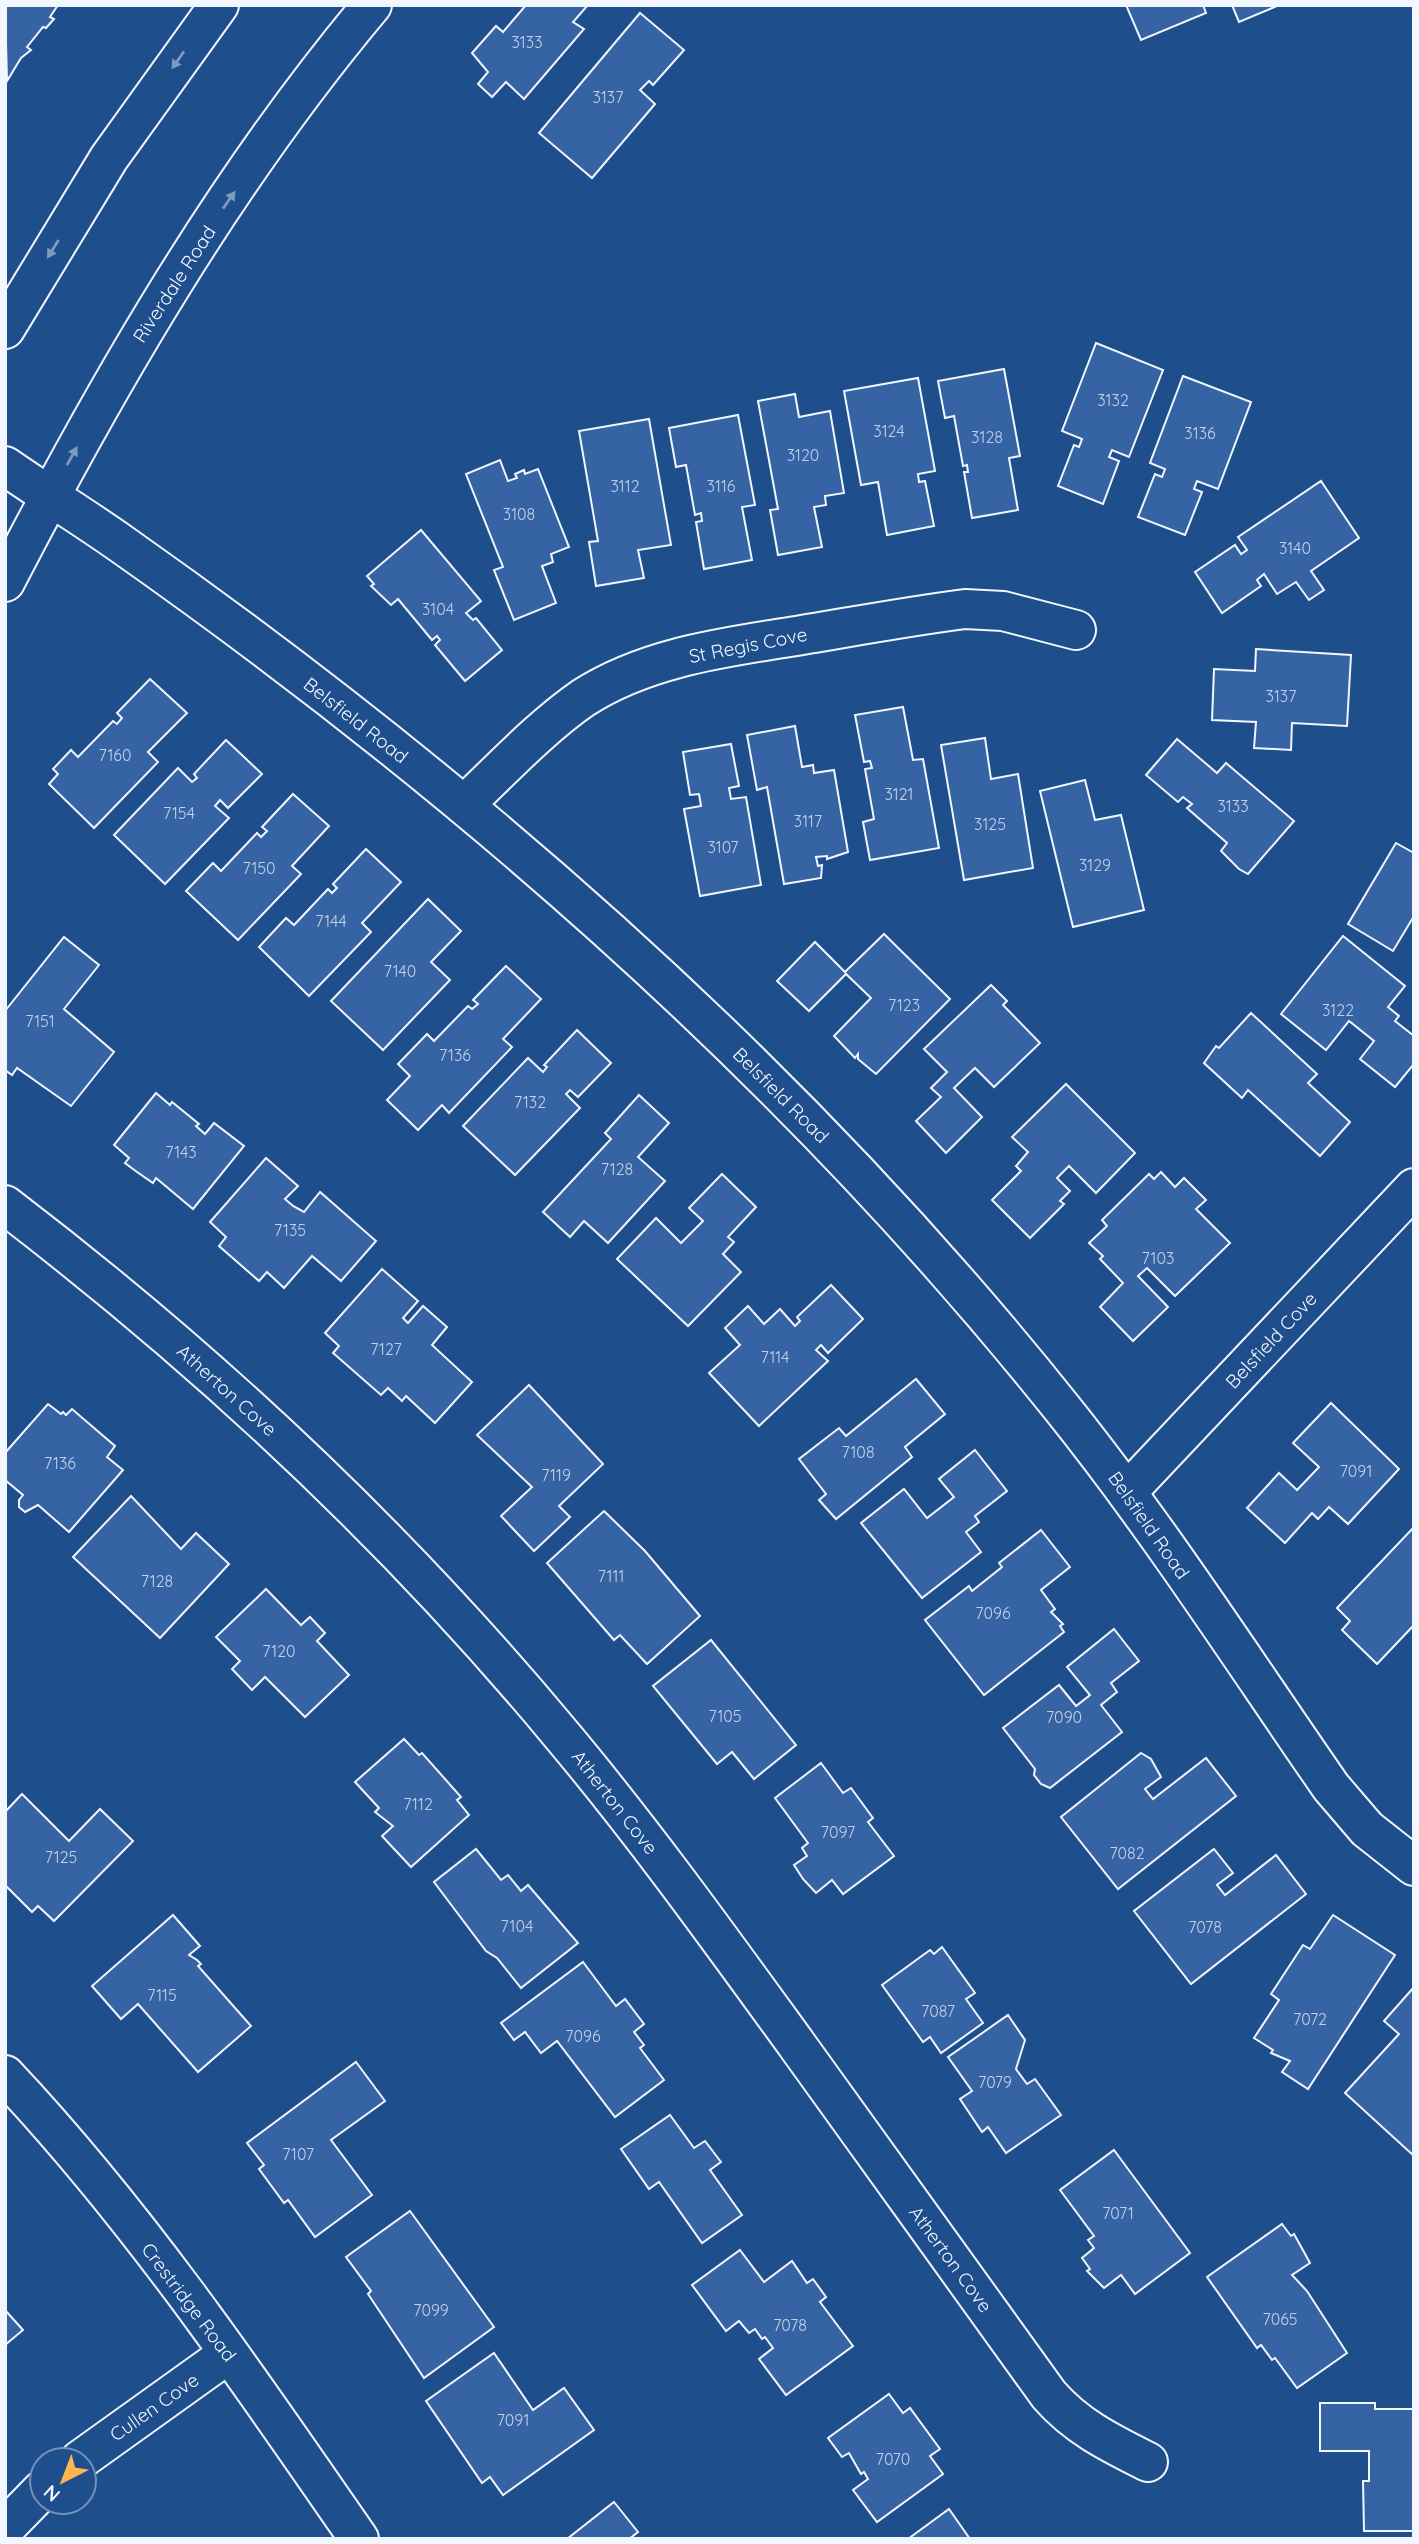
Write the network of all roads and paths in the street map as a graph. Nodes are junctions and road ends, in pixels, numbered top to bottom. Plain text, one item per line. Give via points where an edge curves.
1 (219, 5) edge
2 (372, 5) edge
3 (5, 329) edge
4 (5, 466) edge
5 (49, 497) junction
6 (5, 582) edge
7 (1076, 630) dead end
8 (464, 805) junction
9 (1414, 1188) edge
10 (5, 1205) edge
11 (1128, 1492) junction
12 (1414, 1866) edge
13 (5, 2075) edge
14 (228, 2354) junction
15 (98, 2447) edge
16 (1148, 2462) dead end
17 (28, 2504) edge
18 (5, 2528) edge
19 (359, 2539) edge

1 -> 3 street via 109,158
5 -> 2 street, Riverdale Road via 126,359 206,234
4 - 5 street, Belsfield Road
5 - 6 street, Riverdale Road
5 - 8 street, Belsfield Road via 199,600
7 - 8 street, St Regis Cove via 1003,611 965,609 738,646 655,665 583,699
8 - 11 street, Belsfield Road via 687,1002 821,1134 992,1323
9 - 11 street, Belsfield Cove
10 - 16 street, Atherton Cove via 225,1387 348,1504 494,1658 561,1733 707,1921 1049,2395 1069,2418 1097,2437
11 - 12 street, Belsfield Road via 1331,1787 1367,1829
13 - 14 street, Crestridge Road via 130,2224
14 - 15 street, Cullen Cove
14 - 19 street, Crestridge Road
17 - 18 street

